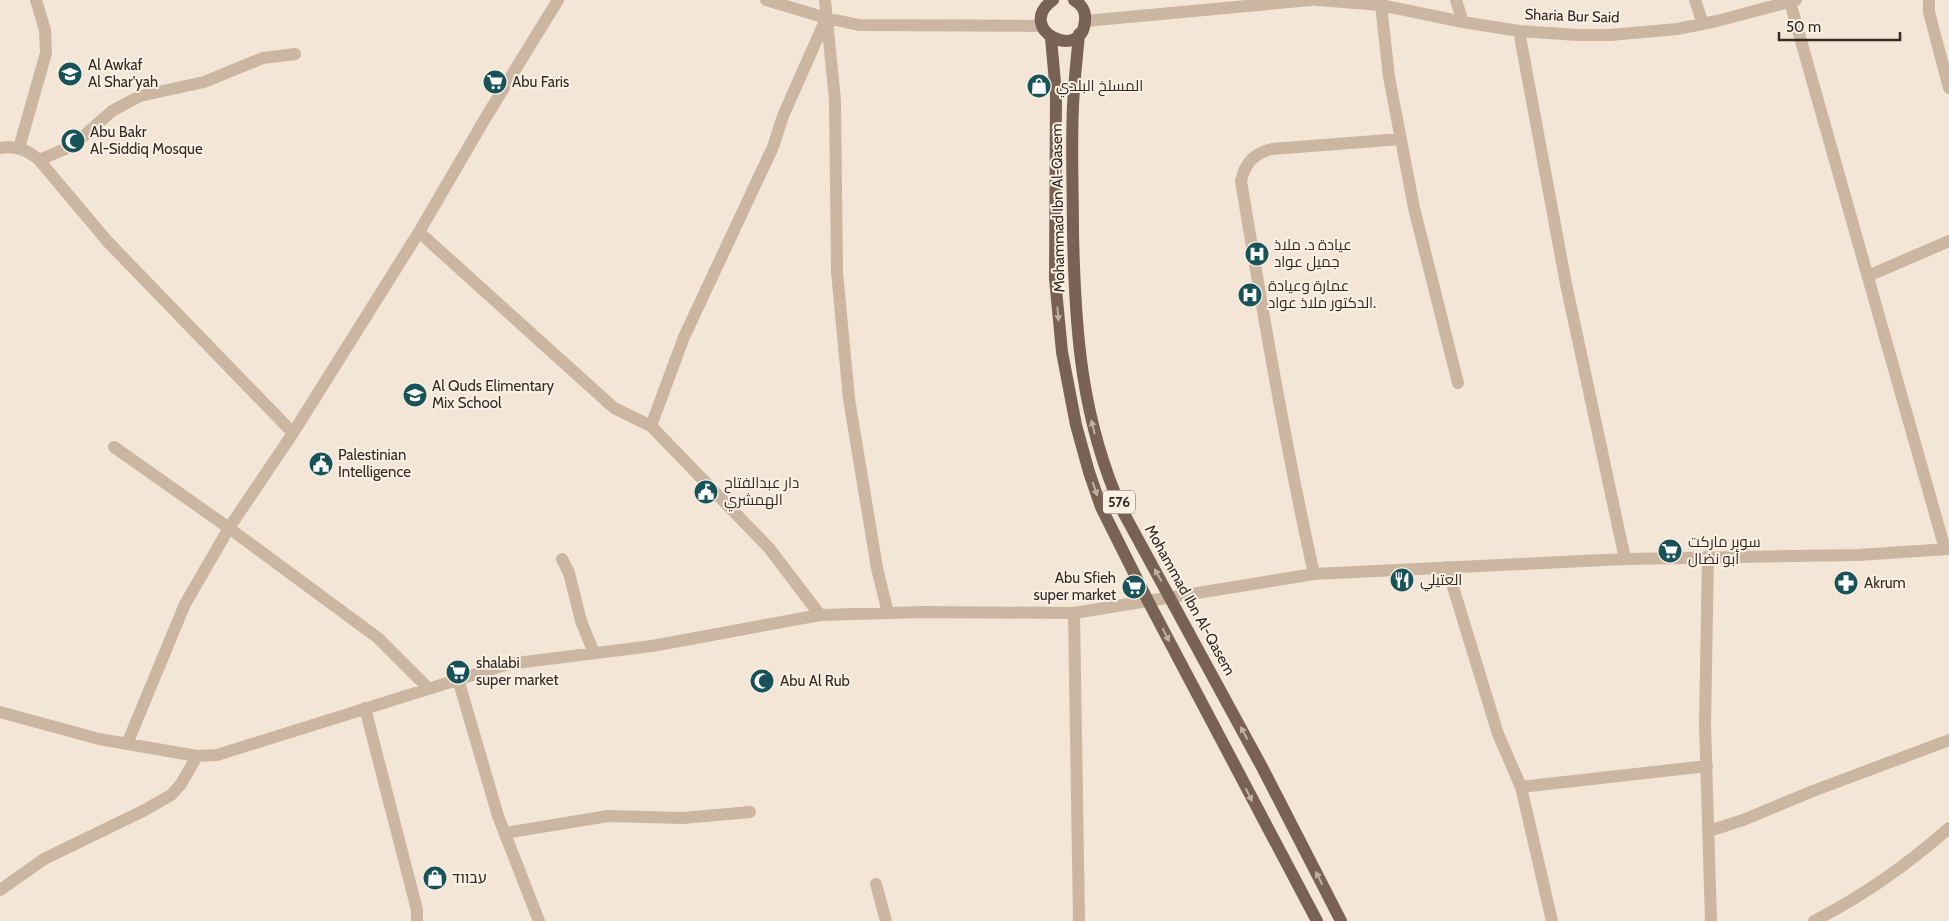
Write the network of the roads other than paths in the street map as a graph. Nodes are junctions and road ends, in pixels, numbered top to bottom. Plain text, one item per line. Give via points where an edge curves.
1 (36, 0) edge
2 (558, 0) edge
3 (766, 0) edge
4 (825, 0) edge
5 (1311, 0) edge
6 (1317, 0) edge
7 (1456, 0) edge
8 (1695, 0) edge
9 (1929, 0) edge
10 (1076, 1) edge
11 (1793, 1) edge
12 (1049, 2) edge
13 (1381, 5) junction
14 (826, 18) junction
15 (1085, 21) junction
16 (1463, 22) junction
17 (1703, 24) junction
18 (1042, 26) junction
19 (1518, 31) junction
20 (1079, 34) junction
21 (1051, 38) junction
22 (295, 54) dead end
23 (1949, 88) edge
24 (1401, 140) junction
25 (0, 148) edge
26 (19, 148) junction
27 (39, 160) junction
28 (419, 232) junction
29 (1949, 241) edge
30 (1868, 276) junction
31 (1458, 383) dead end
32 (651, 426) junction
33 (294, 433) junction
34 (114, 447) dead end
35 (230, 528) junction
36 (1947, 549) edge
37 (1708, 556) junction
38 (562, 559) dead end
39 (1625, 559) junction
40 (1447, 567) junction
41 (1314, 574) junction
42 (1171, 598) junction
43 (1148, 601) junction
44 (888, 613) junction
45 (1074, 613) junction
46 (820, 615) junction
47 (594, 653) junction
48 (458, 679) junction
49 (428, 688) junction
50 (365, 708) junction
51 (0, 712) edge
52 (1949, 740) edge
53 (127, 744) junction
54 (197, 756) junction
55 (1707, 766) junction
56 (1521, 787) junction
57 (750, 812) dead end
58 (1949, 828) edge
59 (1709, 830) junction
60 (505, 833) junction
61 (876, 884) dead end
62 (0, 890) edge
63 (417, 921) edge
64 (539, 921) edge
65 (886, 921) edge
66 (1078, 921) edge
67 (1317, 921) edge
68 (1341, 921) edge
69 (1552, 921) edge
70 (1711, 921) edge
71 (1814, 921) edge

1 - 26 street via 45,30 46,53
2 - 28 street
3 - 14 street
4 - 14 street
5 - 15 street
6 - 13 street, Sharia Bur Said
7 - 16 street
8 - 17 street
9 - 23 street via 1929,12
10 - 15 main road via 1085,14
11 - 17 street, Sharia Bur Said
11 - 30 street
12 - 18 main road via 1041,18
13 - 16 street, Sharia Bur Said
13 - 24 street via 1389,78
14 - 18 street via 859,25
14 - 32 street via 783,116 773,147 684,337
14 - 44 street via 835,100 837,272 849,399 877,568
15 - 20 main road
16 - 19 street, Sharia Bur Said
17 - 19 street, Sharia Bur Said via 1610,35
18 - 21 main road
19 - 39 street via 1566,284
20 - 21 main road via 1066,41
42 -> 20 main road, Mohammad Ibn Al-Qasem / 576 via 1109,480 1097,444 1080,362 1073,183 1073,107
21 -> 43 main road, Mohammad Ibn Al-Qasem / 576 via 1056,94 1055,279 1062,352 1076,426 1101,507
22 - 27 street via 262,58 204,82 140,96 112,111 77,142
24 - 31 street via 1416,218
24 - 41 street via 1272,149 1255,155 1243,171 1241,181 1273,370
25 - 26 street
26 - 27 street
27 - 33 street via 108,242
28 - 32 street via 614,408
28 - 33 street
29 - 30 street
30 - 36 street
32 - 46 street via 769,548
33 - 35 street
34 - 35 street
35 - 49 street via 378,638
35 - 53 street via 185,604
36 - 37 street via 1858,555
37 - 39 street
37 - 55 street
38 - 47 street
39 - 40 street
40 - 41 street
40 - 56 street via 1498,734
41 - 42 street
42 - 43 street
68 -> 42 main road, Mohammad Ibn Al-Qasem / 576
43 - 45 street
43 -> 67 main road, Mohammad Ibn Al-Qasem / 576
44 - 45 street
44 - 46 street
45 - 66 street
46 - 47 street via 652,646
47 - 48 street via 508,664
48 - 49 street
48 - 60 street
49 - 50 street
50 - 54 street via 217,756
50 - 63 street via 417,910
51 - 53 street
52 - 59 street via 1743,820
53 - 54 street
54 - 62 street via 181,784 170,795 44,859
55 - 56 street
55 - 59 street
56 - 69 street
57 - 60 street via 683,818 608,816
58 - 71 street via 1892,875
59 - 70 street
60 - 64 street
61 - 65 street

